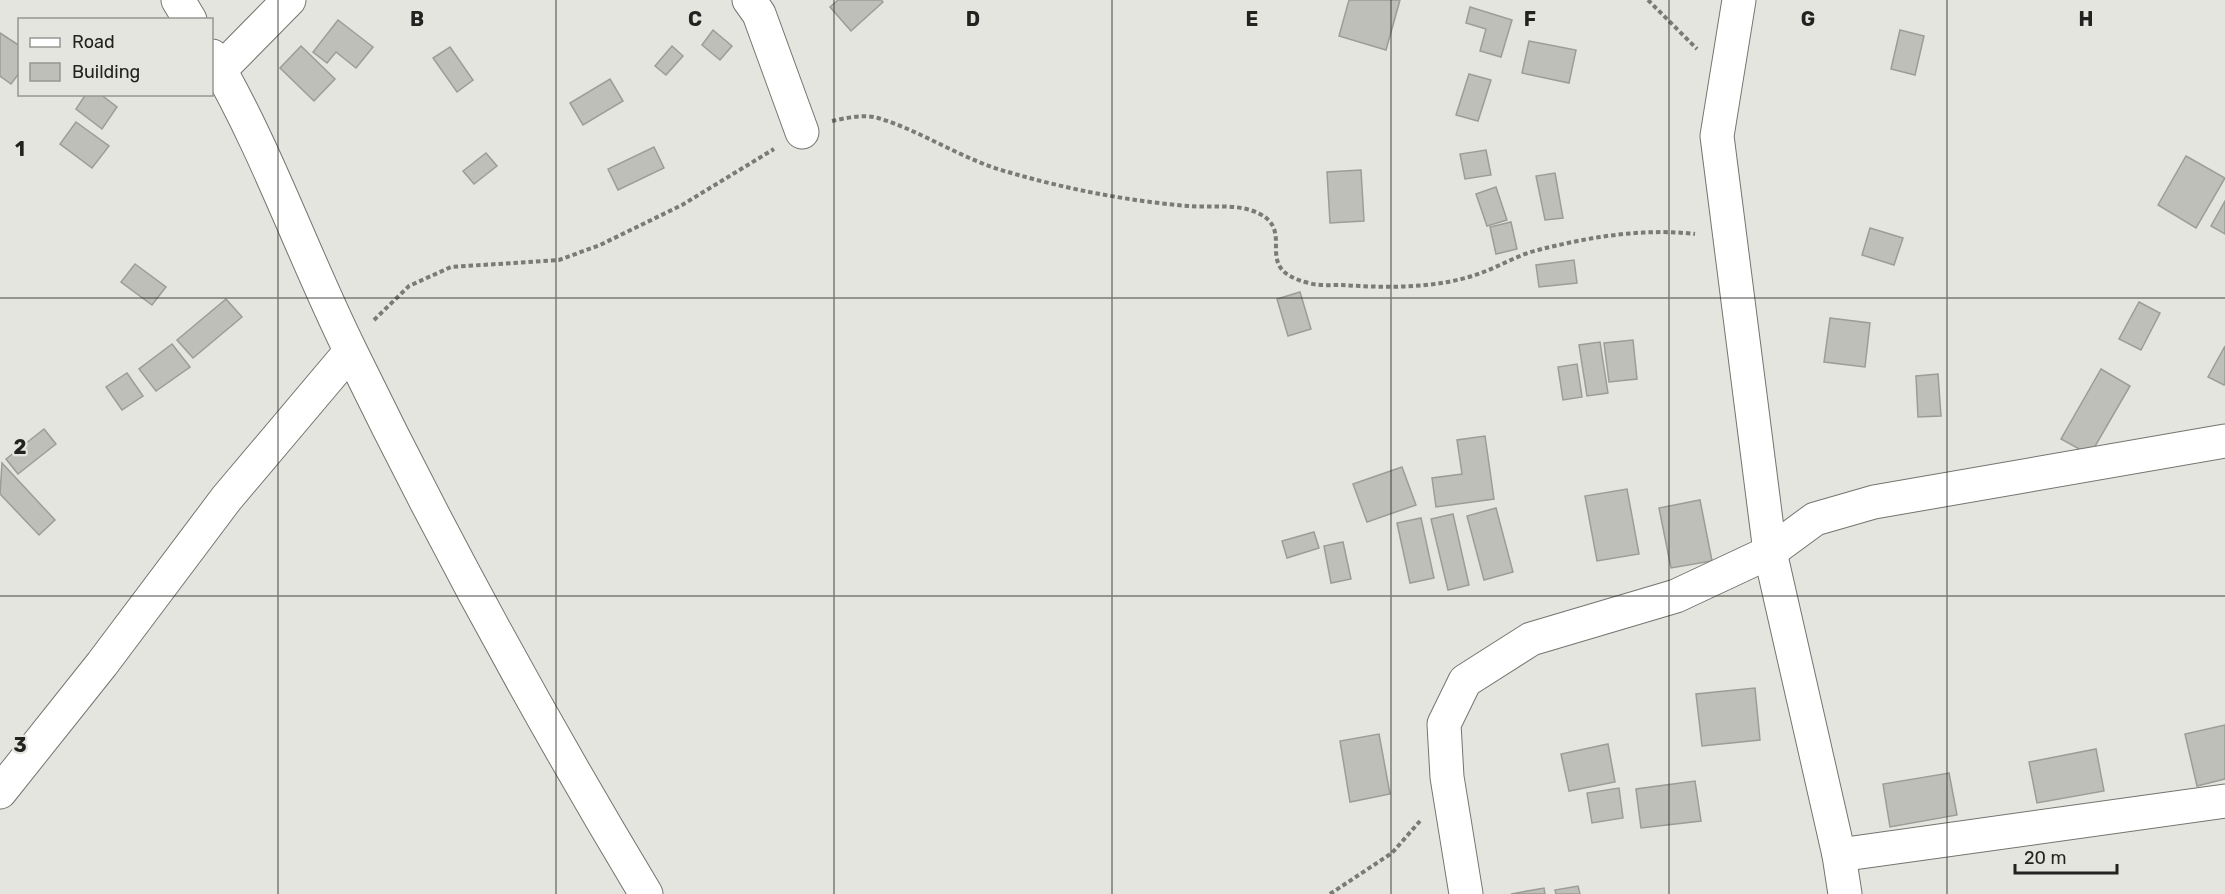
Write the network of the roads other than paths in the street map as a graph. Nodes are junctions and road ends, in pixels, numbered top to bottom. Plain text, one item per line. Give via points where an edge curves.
1 (178, 0) edge
2 (289, 0) edge
3 (749, 0) edge
4 (1739, 0) edge
5 (189, 18) edge
6 (216, 63) edge
7 (802, 132) road end
8 (350, 352) junction
9 (2225, 441) edge
10 (1770, 552) junction
11 (0, 792) edge
12 (2225, 801) edge
13 (1839, 855) junction
14 (646, 894) edge
15 (1466, 894) edge
16 (1845, 894) edge

1 - 5 street
2 - 6 street
3 - 7 street via 763,25
4 - 10 street via 1717,136
6 - 8 street
8 - 11 street via 226,499
8 - 14 street via 475,597
9 - 10 street via 1874,502 1815,519
10 - 13 street
10 - 15 street via 1676,596 1531,639 1465,681 1444,724 1447,777
12 - 13 street
13 - 16 street

